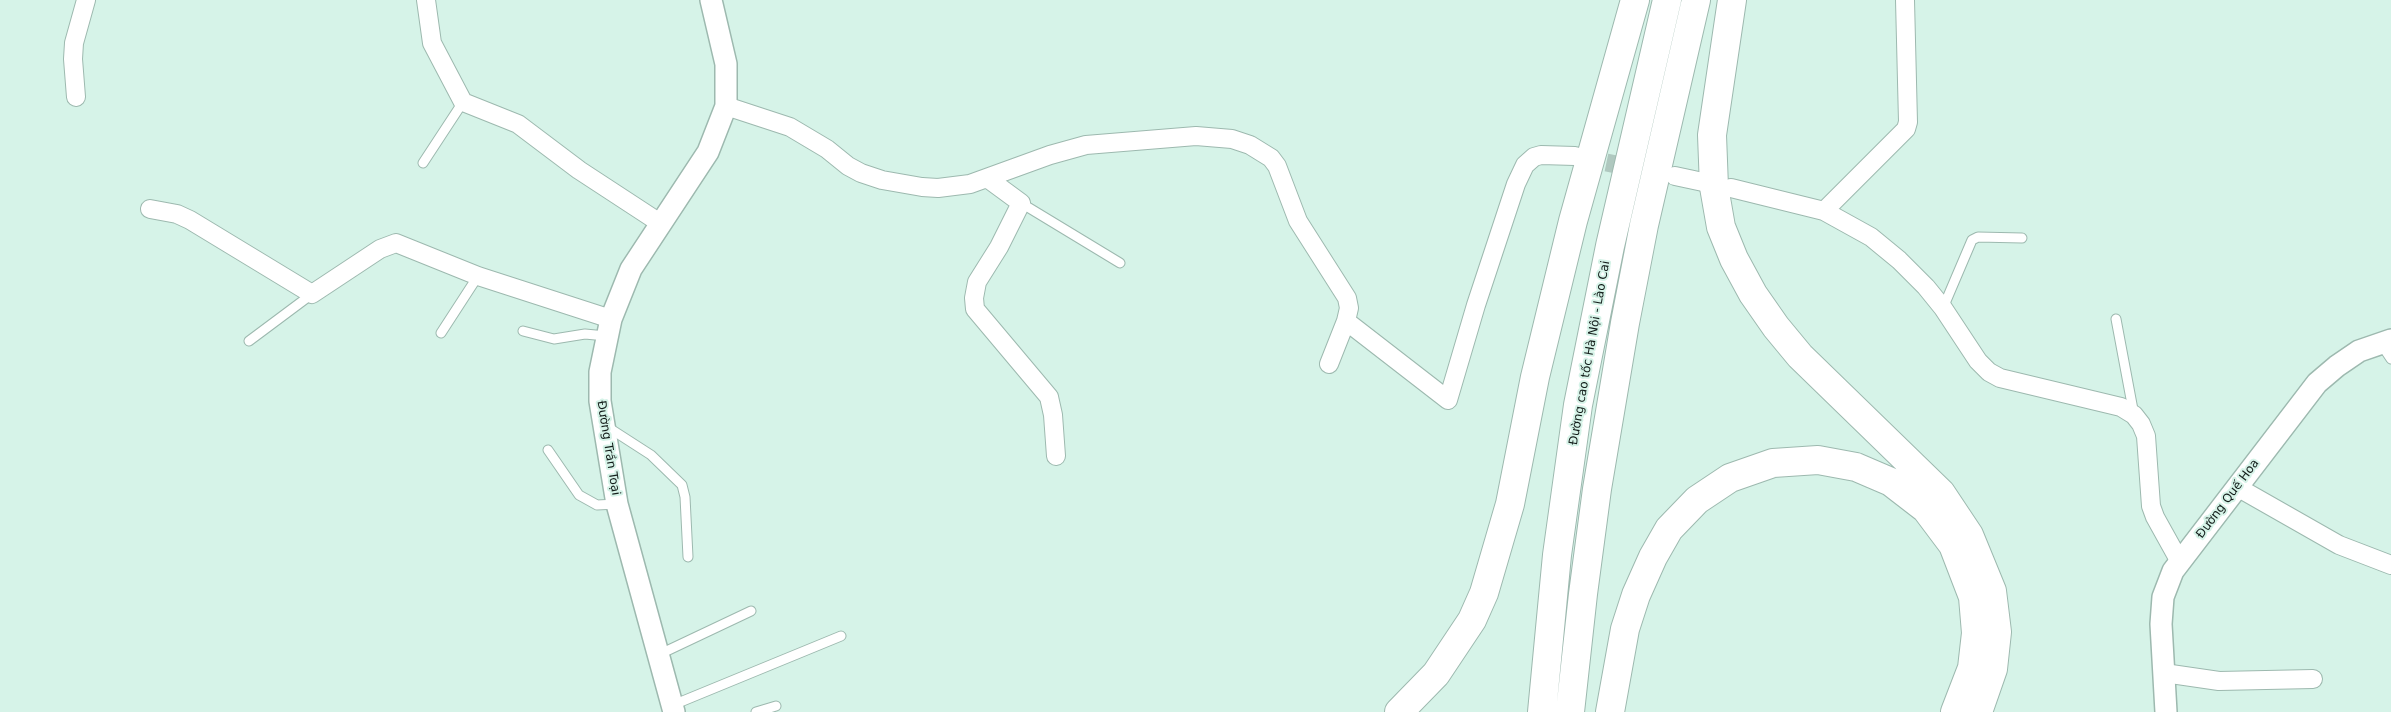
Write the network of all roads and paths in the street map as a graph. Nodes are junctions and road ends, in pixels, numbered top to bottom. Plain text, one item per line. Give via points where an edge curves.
1 (86, 0) edge
2 (426, 0) edge
3 (711, 0) edge
4 (1635, 0) edge
5 (1667, 0) edge
6 (1696, 0) edge
7 (1732, 0) edge
8 (1904, 0) edge
9 (76, 97) dead end
10 (463, 102) junction
11 (726, 106) junction
12 (1575, 156) tunnel mouth
13 (423, 163) dead end
14 (1675, 176) dead end
15 (987, 178) junction
16 (1703, 182) dead end
17 (1731, 188) dead end
18 (1021, 204) junction
19 (150, 209) dead end
20 (1824, 211) junction
21 (660, 223) junction
22 (2022, 238) dead end
23 (1120, 263) dead end
24 (478, 276) junction
25 (312, 294) junction
26 (1943, 308) junction
27 (2116, 319) dead end
28 (1346, 321) junction
29 (608, 328) junction
30 (523, 331) dead end
31 (441, 334) dead end
32 (249, 341) dead end
33 (2388, 348) edge
34 (1329, 364) dead end
35 (2134, 415) junction
36 (604, 425) junction
37 (548, 450) dead end
38 (1056, 456) dead end
39 (2237, 487) junction
40 (617, 504) junction
41 (688, 557) dead end
42 (2180, 562) junction
43 (2391, 565) edge
44 (751, 611) dead end
45 (841, 636) dead end
46 (658, 655) junction
47 (2164, 673) junction
48 (2313, 679) dead end
49 (776, 706) dead end
50 (673, 709) edge
51 (756, 712) edge
52 (1399, 712) edge
53 (1542, 712) edge
54 (1570, 712) edge
55 (1610, 712) edge
56 (1955, 712) edge
57 (1978, 712) edge
58 (2166, 712) edge

1 - 9 street via 74,44
2 - 10 street via 432,43
3 - 11 street, Đường Trần Toại via 726,64
4 - 52 highway via 1573,221 1535,377 1510,504 1484,593 1472,620 1436,674
5 - 53 highway, Đường cao tốc Hà Nội - Lào Cai via 1610,246 1578,405 1557,556
6 - 54 highway via 1625,323 1596,499
7 - 57 highway via 1712,135 1714,187 1721,227 1753,294 1776,327 1800,356 1941,493 1969,535 1992,591 1997,632 1993,669
8 - 20 street via 1906,129
10 - 13 lane
10 - 21 street via 518,124 579,170
11 - 15 street via 790,128 827,149 848,166 882,180 938,188
11 - 21 street, Đường Trần Toại via 708,152
12 - 28 street via 1542,155 1525,165 1476,305 1448,400
14 - 16 street
15 - 18 street
15 - 28 street via 1086,145 1196,136 1250,145 1271,158 1277,166 1298,221 1347,298
17 - 20 street
18 - 23 lane
18 - 38 street via 977,282 975,309 1049,397
19 - 25 street via 190,220
20 - 26 street via 1871,237 1899,260
21 - 29 street, Đường Trần Toại via 631,269
22 - 26 lane via 1978,237 1972,240
24 - 25 street via 396,243 380,249
24 - 29 street
24 - 31 lane
25 - 32 lane
26 - 35 street via 1978,361 1989,372 2000,378 2121,407
27 - 35 lane
28 - 34 street
29 - 30 lane via 554,339
29 - 36 street, Đường Trần Toại via 600,372
33 - 39 street, Đường Quế Hoa via 2359,351 2317,383
35 - 42 street via 2146,436 2151,506
36 - 40 street, Đường Trần Toại
36 - 41 lane via 651,455 682,485 686,497
37 - 40 lane via 579,495 597,505
39 - 42 street, Đường Quế Hoa
39 - 43 street via 2339,545
40 - 46 street, Đường Trần Toại
42 - 47 street, Đường Quế Hoa via 2163,597
44 - 46 lane
45 - 50 lane
46 - 50 street, Đường Trần Toại
47 - 48 street via 2219,681
47 - 58 street, Đường Quế Hoa
49 - 51 lane
55 - 56 highway via 1628,621 1653,557 1669,529 1696,500 1730,478 1773,463 1818,460 1856,467 1891,482 1926,509 1953,545 1973,597 1976,633 1972,668

